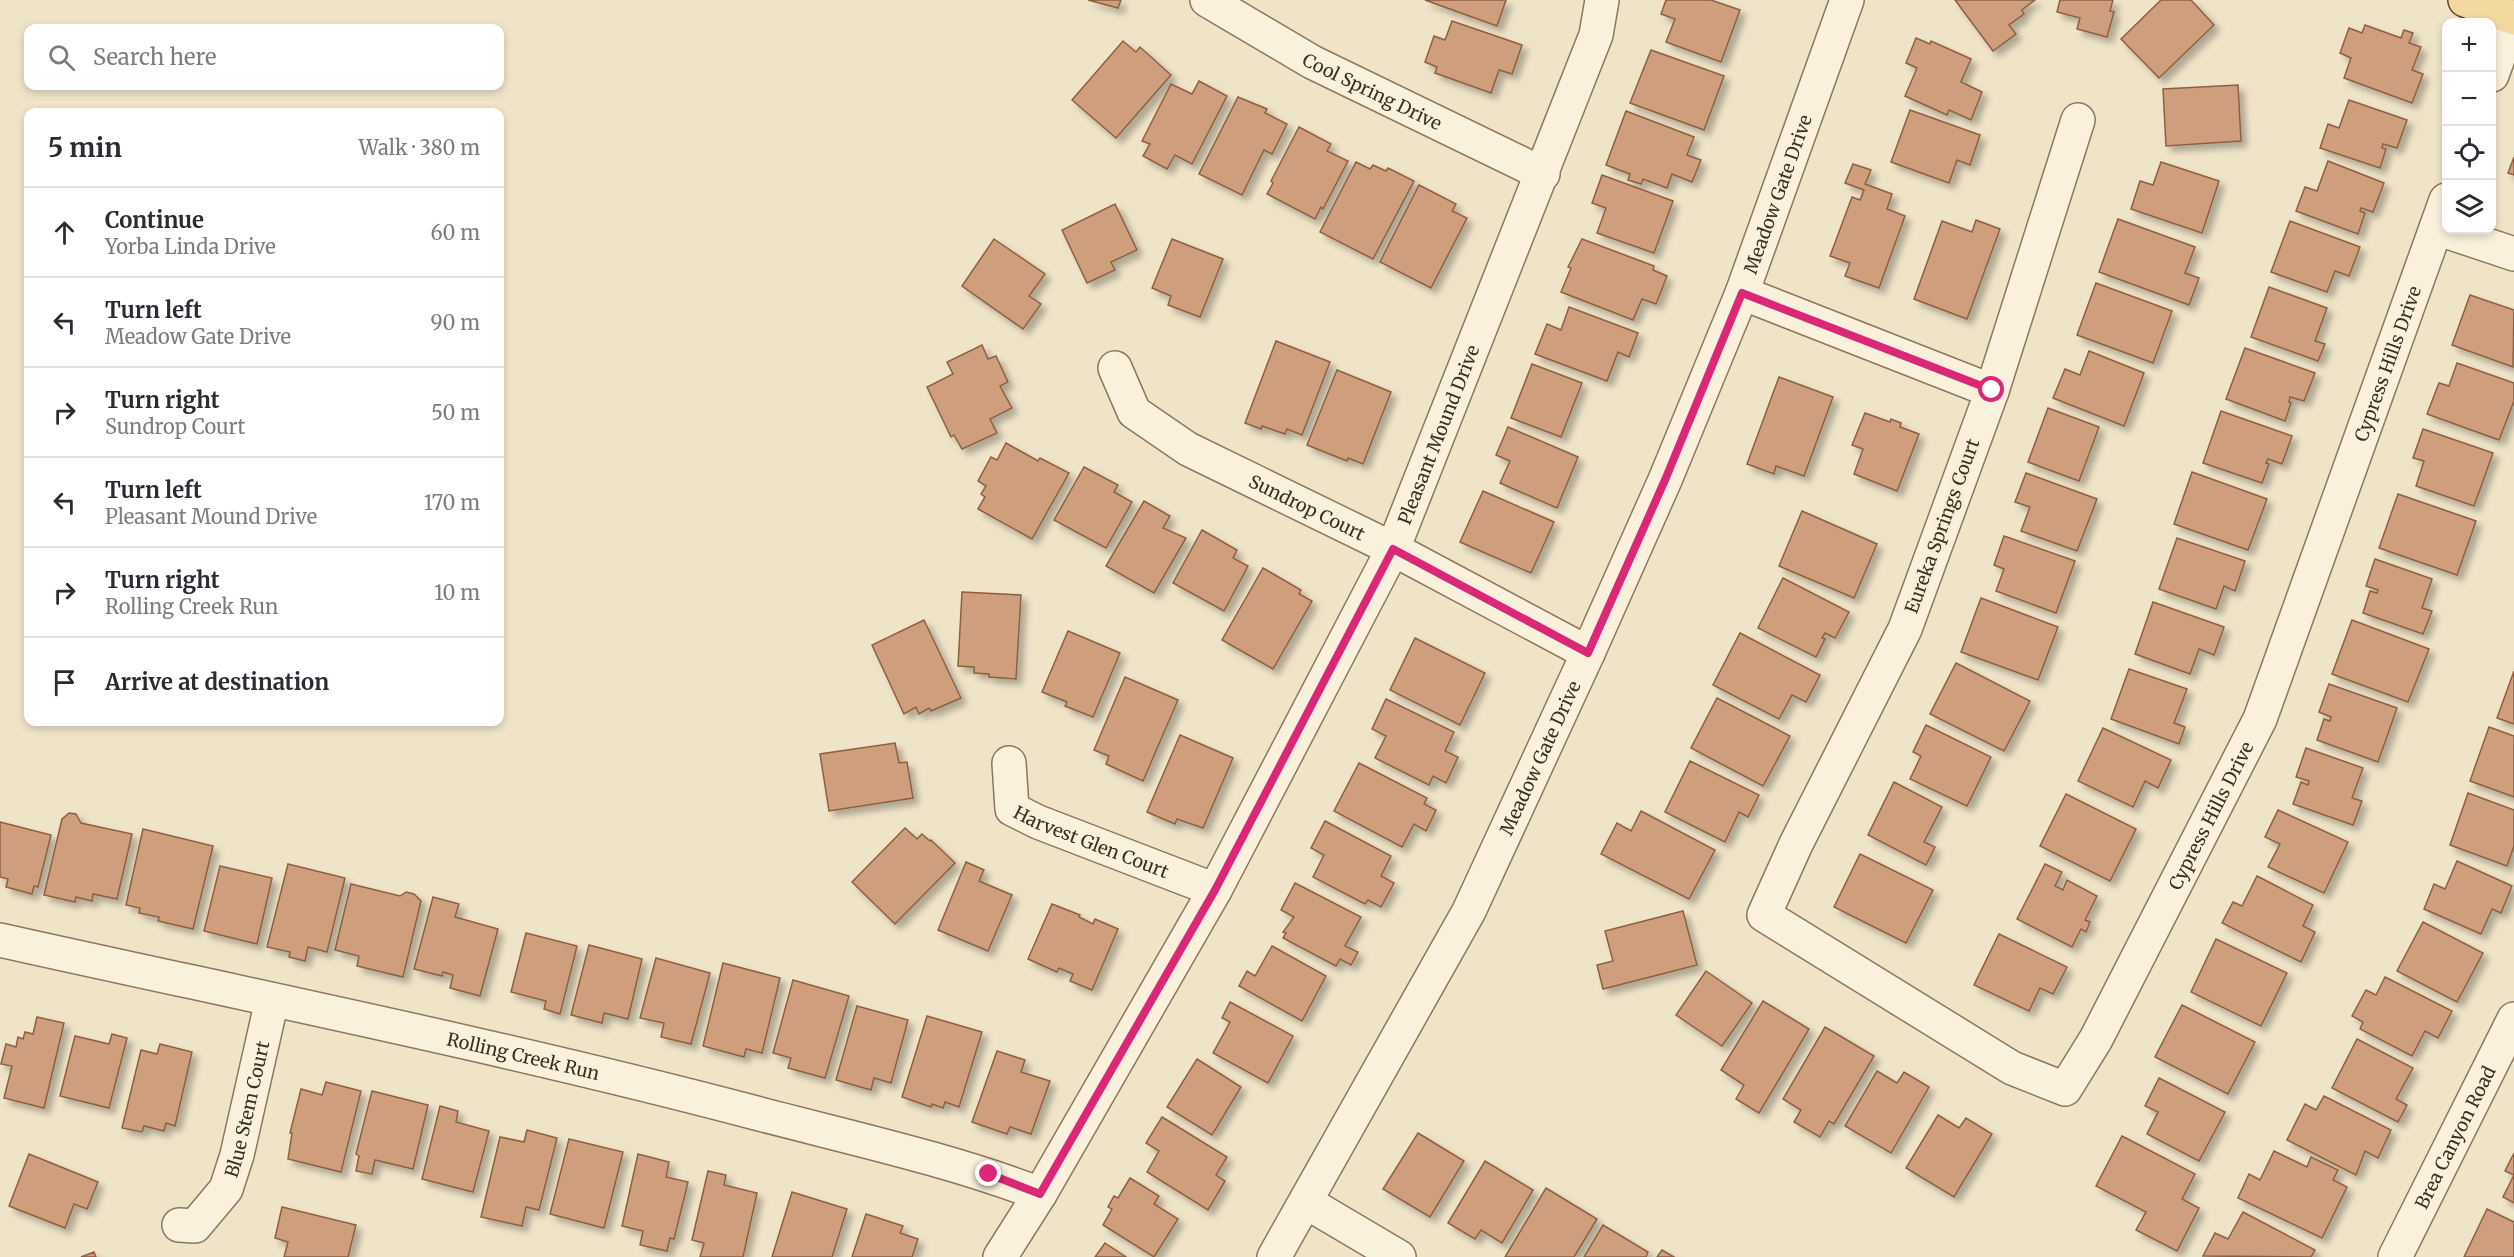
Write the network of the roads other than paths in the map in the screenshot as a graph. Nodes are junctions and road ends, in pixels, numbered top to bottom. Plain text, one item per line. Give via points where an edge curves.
1 (1207, 0) edge
2 (1602, 0) edge
3 (1848, 0) edge
4 (2465, 0) edge
5 (2513, 17) edge
6 (2493, 72) edge
7 (2078, 120) dead end
8 (1543, 174) junction
9 (2441, 214) edge
10 (2514, 254) edge
11 (1742, 293) junction
12 (1115, 368) dead end
13 (1992, 390) junction
14 (1393, 549) junction
15 (1588, 653) junction
16 (1009, 763) dead end
17 (1215, 890) junction
18 (1764, 915) joint
19 (0, 940) edge
20 (272, 1000) junction
21 (2514, 1019) edge
22 (1040, 1194) junction
23 (1306, 1202) junction
24 (179, 1225) dead end
25 (1000, 1257) edge
26 (1274, 1257) edge
27 (1400, 1257) edge
28 (2395, 1257) edge

1 - 8 street, Cool Spring Drive via 1312,62
2 - 8 street, Pleasant Mound Drive via 1596,35
3 - 11 street, Meadow Gate Drive
4 - 5 main road
5 - 6 street
7 - 13 street, Eureka Springs Court
8 - 14 street, Pleasant Mound Drive
9 - 10 street
9 - 18 street, Cypress Hills Drive via 2260,718 2096,1039 2065,1089 2012,1068
11 - 13 street
11 - 15 street, Meadow Gate Drive
12 - 14 street, Sundrop Court via 1134,412 1188,449
13 - 18 street, Eureka Springs Court via 1905,629
14 - 15 street, Sundrop Court
14 - 17 street, Pleasant Mound Drive
15 - 23 street, Meadow Gate Drive via 1469,911
16 - 17 street, Harvest Glen Court via 1012,809
17 - 22 street, Pleasant Mound Drive
19 - 20 street, Rolling Creek Run
20 - 22 street, Rolling Creek Run via 676,1092 989,1174
20 - 24 street, Blue Stem Court via 226,1189 195,1226
21 - 28 street, Brea Canyon Road
22 - 25 street, Pleasant Mound Drive
23 - 26 street, Meadow Gate Drive
23 - 27 street

